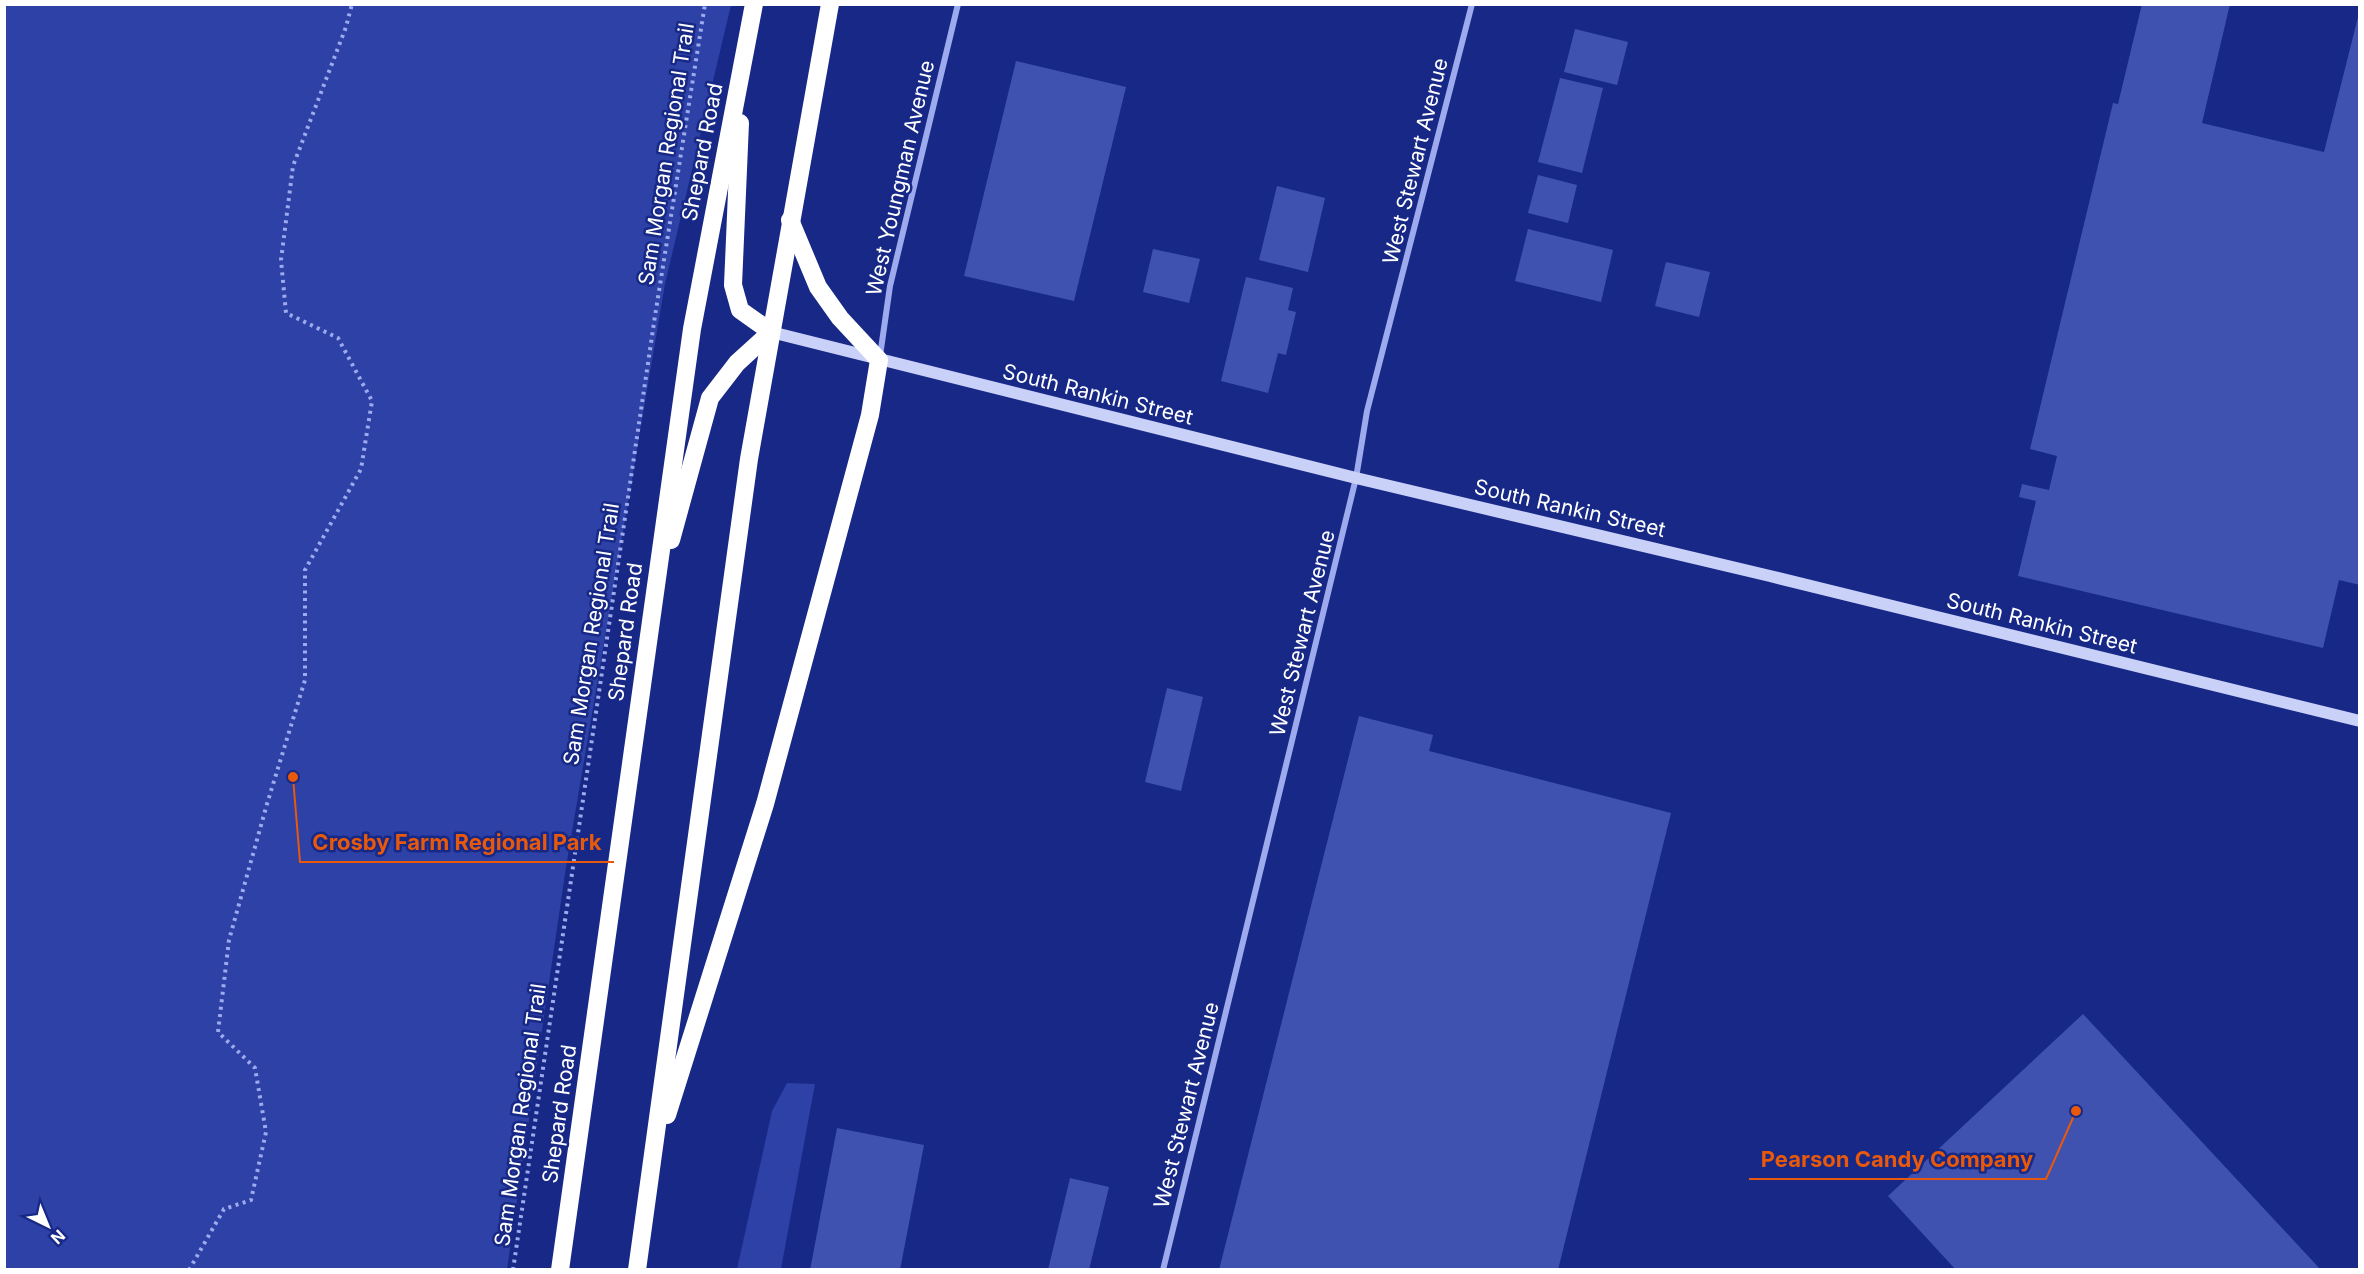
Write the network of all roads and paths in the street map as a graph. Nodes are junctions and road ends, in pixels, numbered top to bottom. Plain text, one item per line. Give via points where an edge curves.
1 (352, 4) edge
2 (705, 4) edge
3 (754, 4) edge
4 (830, 4) edge
5 (958, 4) edge
6 (1472, 4) edge
7 (743, 56) junction
8 (790, 220) junction
9 (771, 332) junction
10 (879, 360) junction
11 (1356, 478) junction
12 (650, 615) junction
13 (2360, 721) edge
14 (652, 1162) junction
15 (189, 1269) edge
16 (513, 1269) edge
17 (560, 1269) edge
18 (637, 1269) edge
19 (1163, 1269) edge

1 - 15 path via 293,166 281,260 286,313 338,338 372,401 362,469 305,570 305,681 229,940 218,1032 255,1068 266,1132 252,1200 224,1209
2 - 16 path, Sam Morgan Regional Trail
3 - 7 highway, Shepard Road
4 - 8 highway
5 - 10 street, West Youngman Avenue via 890,286
6 - 11 street, West Stewart Avenue via 1367,411
7 - 9 highway via 733,285 740,310
7 - 12 highway, Shepard Road via 692,329
8 - 9 highway
8 - 10 highway via 818,287
9 - 10 street, South Rankin Street
9 - 12 highway via 737,363 710,398
9 - 14 highway via 748,459
10 - 11 street, South Rankin Street
10 - 14 highway via 870,415 765,804
11 - 13 street, South Rankin Street
11 - 19 street, West Stewart Avenue
12 - 17 highway, Shepard Road
14 - 18 highway

